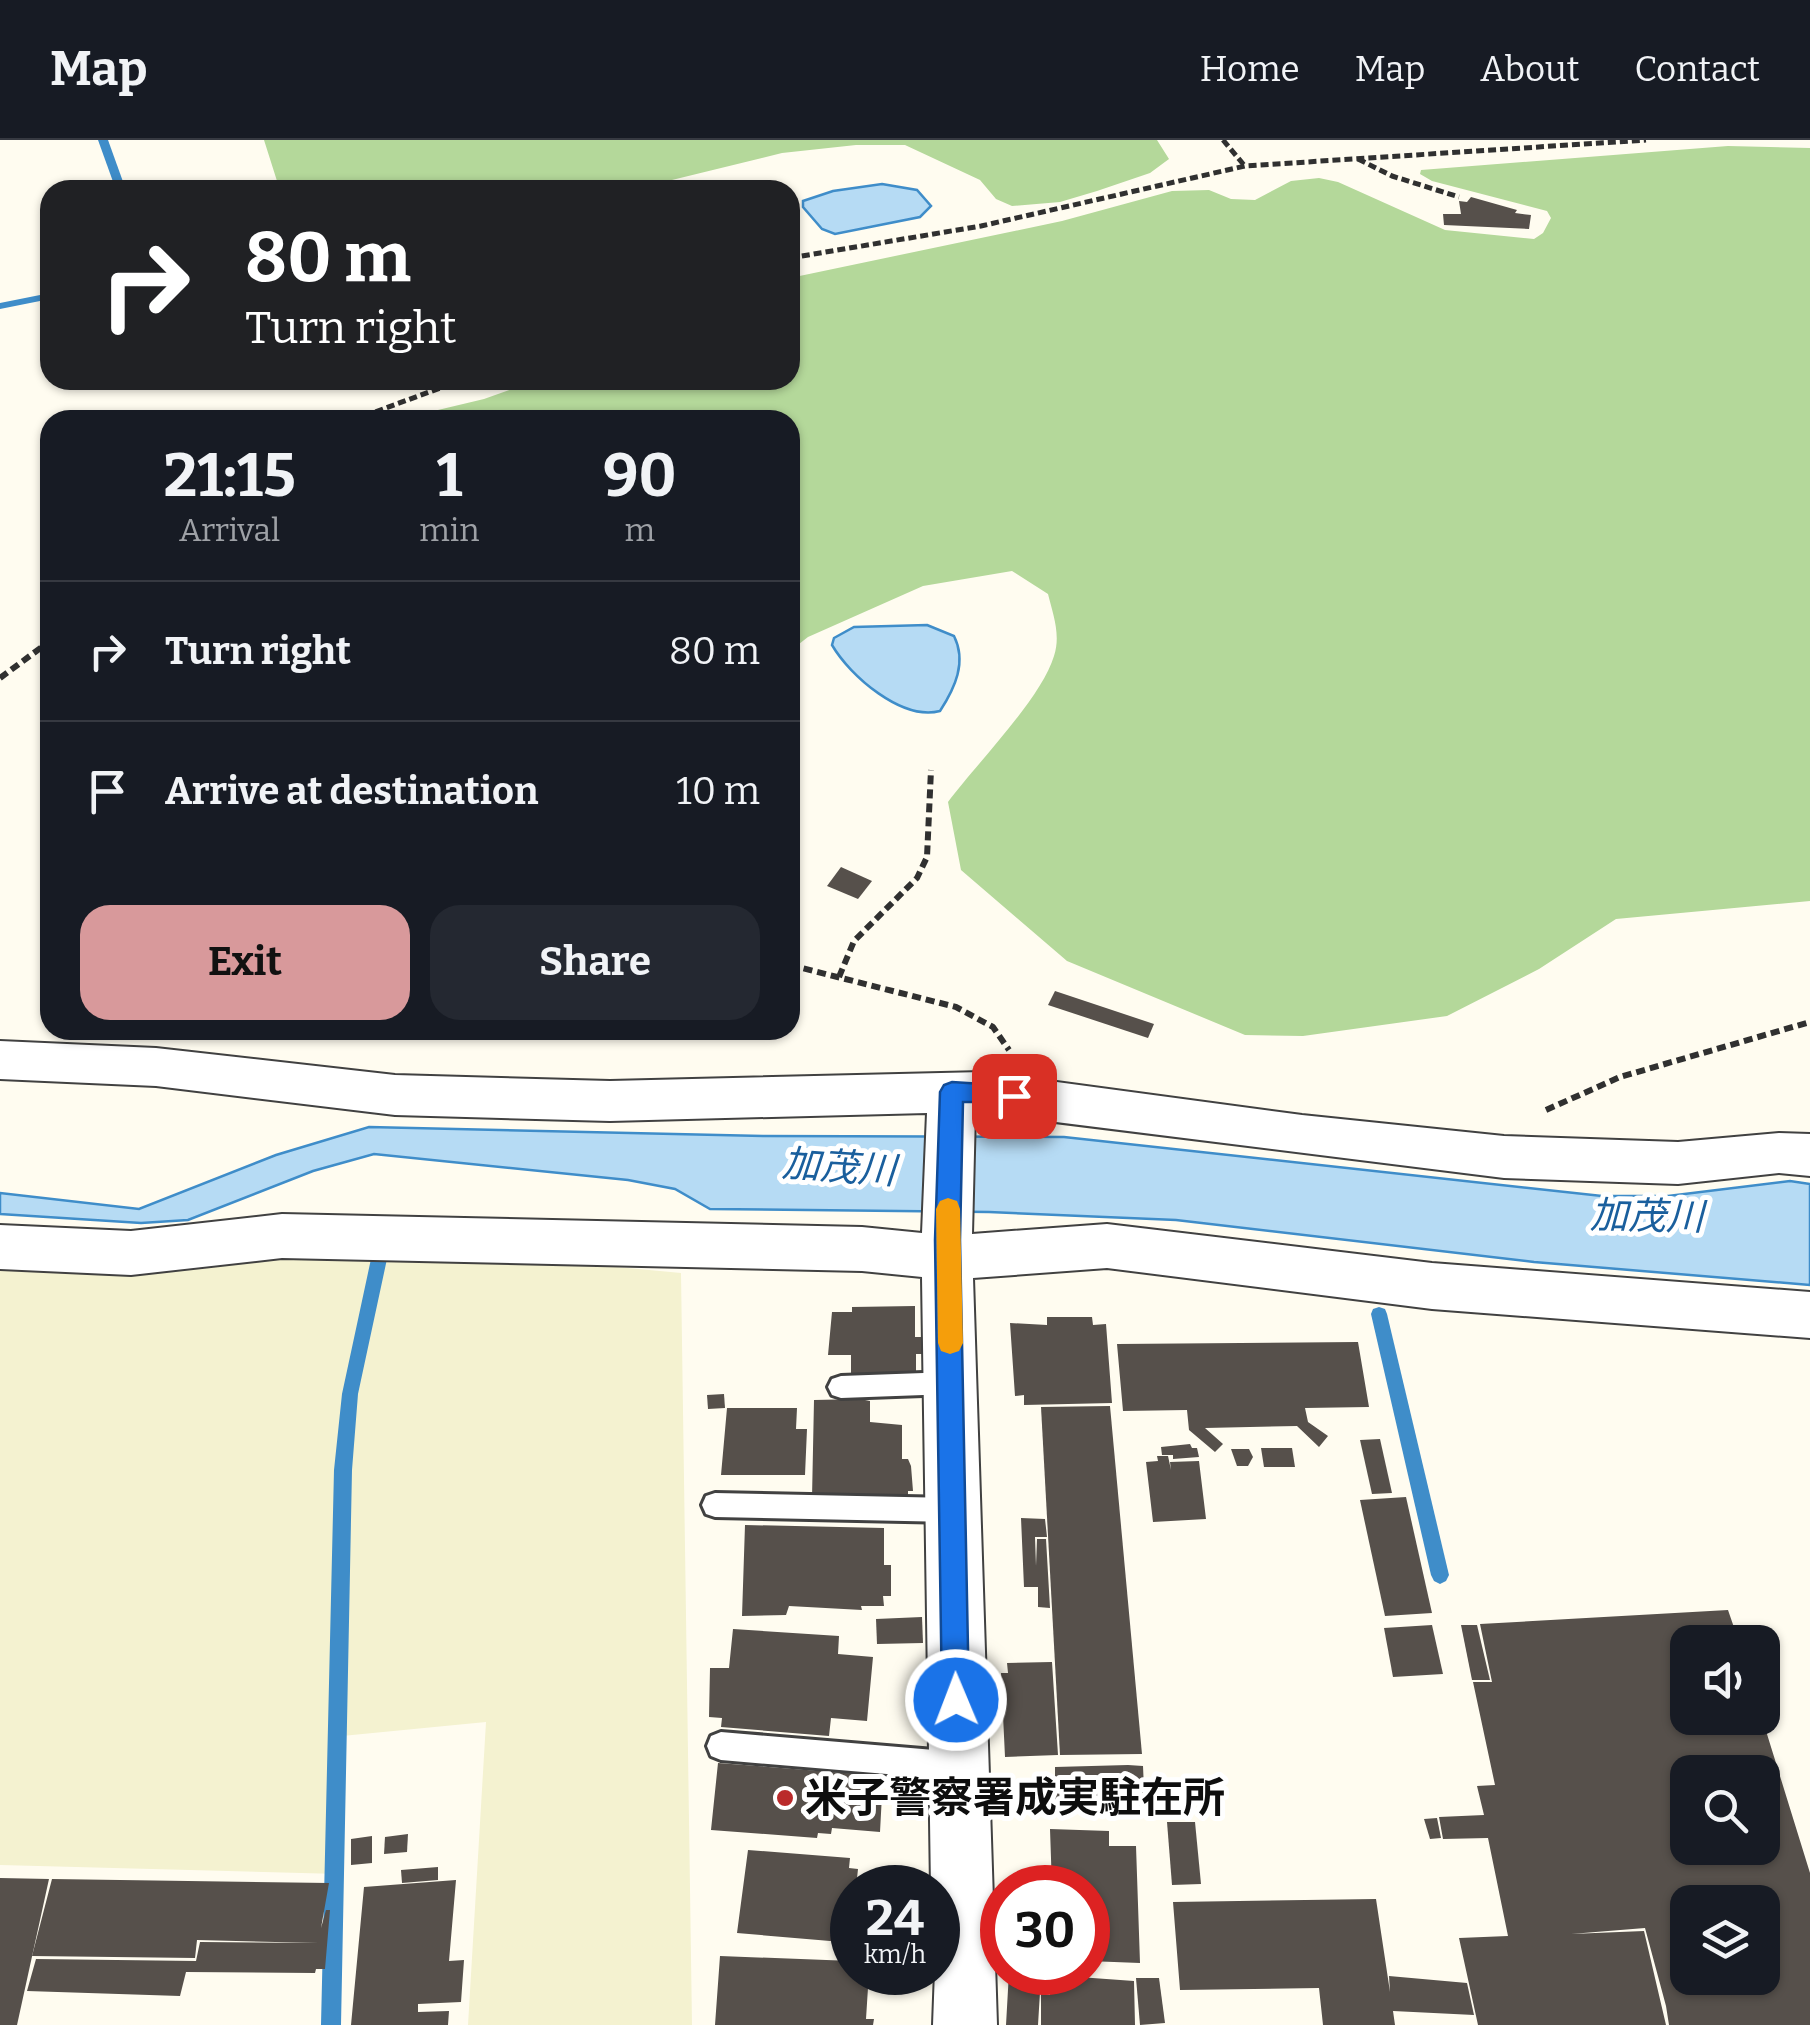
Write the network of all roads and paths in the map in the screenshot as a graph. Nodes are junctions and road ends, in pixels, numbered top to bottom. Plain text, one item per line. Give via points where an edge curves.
1 (1222, 140) edge
2 (1646, 140) edge
3 (1358, 158) junction
4 (1245, 166) junction
5 (1459, 197) dead end
6 (800, 256) edge
7 (435, 390) edge
8 (381, 410) edge
9 (40, 649) edge
10 (0, 678) edge
11 (931, 770) dead end
12 (800, 967) edge
13 (839, 977) junction
14 (1810, 1022) edge
15 (0, 1060) edge
16 (952, 1092) junction
17 (1045, 1099) junction
18 (1810, 1156) edge
19 (1518, 1158) junction
20 (0, 1246) edge
21 (948, 1249) junction
22 (1810, 1314) edge
23 (951, 1383) junction
24 (841, 1387) dead end
25 (715, 1506) dead end
26 (952, 1510) junction
27 (721, 1746) dead end
28 (958, 1766) junction
29 (965, 2025) edge

1 - 4 path
2 - 3 path
3 - 4 path
3 - 5 path
4 - 6 path via 980,226
7 - 8 path
9 - 10 path
11 - 13 path via 927,857 917,878 854,941
12 - 13 path
13 - 17 path via 956,1007 993,1027
14 - 19 path via 1620,1077 1544,1111
15 - 16 street via 156,1067 395,1095 610,1101
16 - 17 street
16 - 21 street
17 - 19 street
18 - 19 street via 1678,1164
20 - 21 street via 131,1253 282,1236
21 - 22 street via 1107,1246 1432,1286
21 - 23 street
23 - 24 lane
23 - 26 street
25 - 26 lane
26 - 28 street
27 - 28 lane
28 - 29 street

